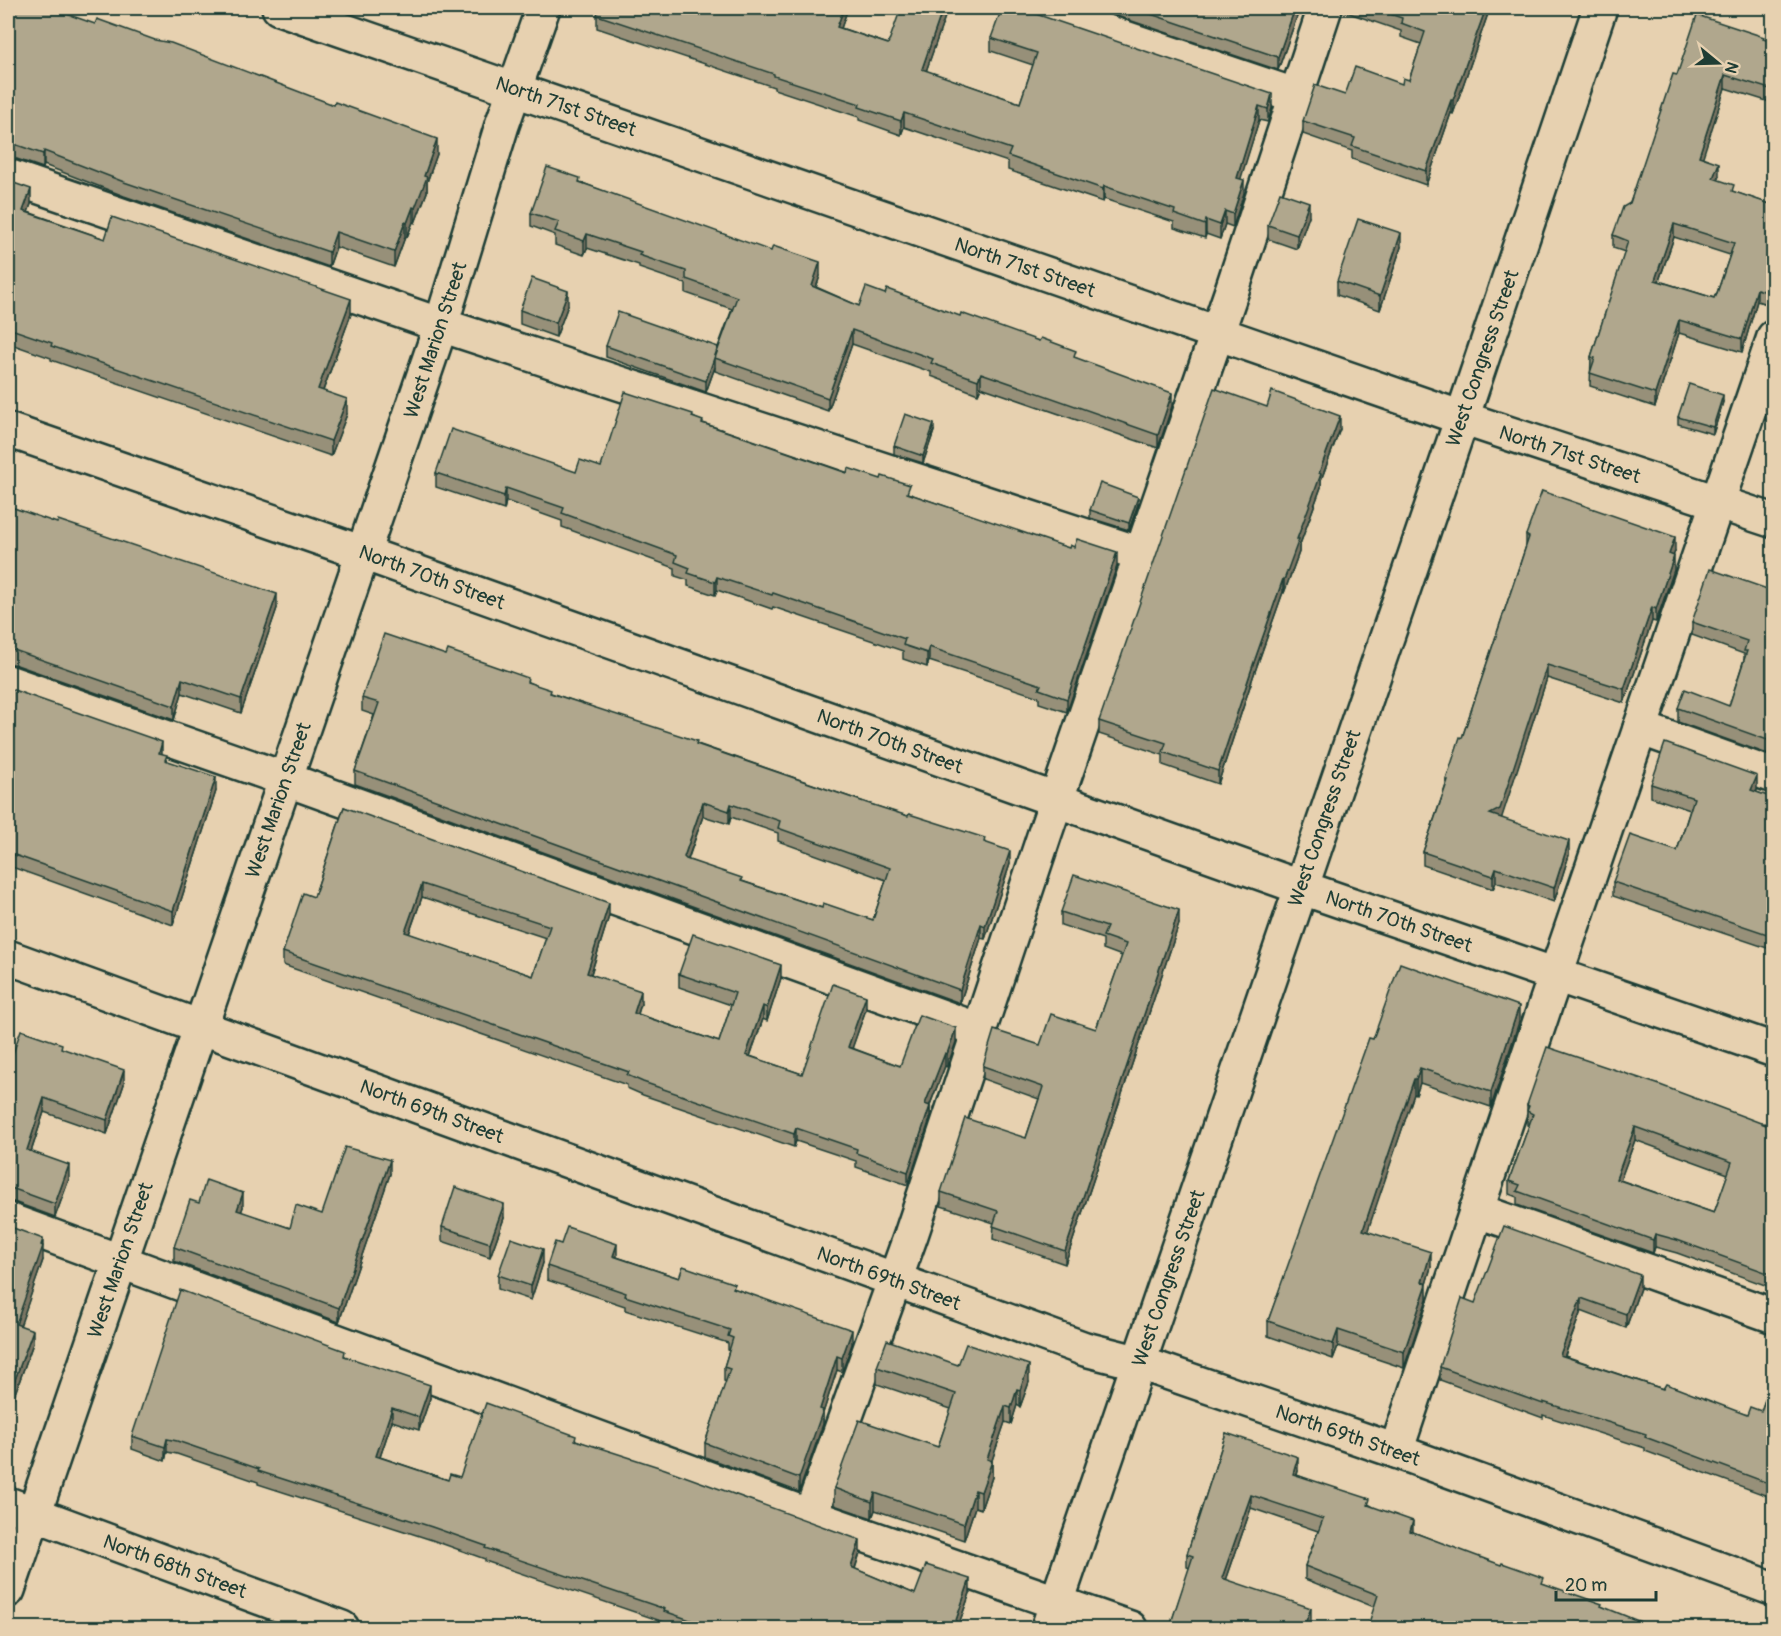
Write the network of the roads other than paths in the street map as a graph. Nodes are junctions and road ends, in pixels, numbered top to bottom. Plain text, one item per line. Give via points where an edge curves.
1 (279, 8) edge
2 (543, 8) edge
3 (1036, 8) edge
4 (1324, 8) edge
5 (1600, 8) edge
6 (514, 88) junction
7 (1297, 96) junction
8 (8, 176) edge
9 (441, 325) junction
10 (1217, 334) junction
11 (1773, 337) edge
12 (1462, 418) junction
13 (8, 430) edge
14 (1718, 503) junction
15 (1773, 521) edge
16 (363, 553) junction
17 (1141, 554) junction
18 (8, 682) edge
19 (1640, 728) junction
20 (1773, 776) edge
21 (285, 779) junction
22 (1056, 800) junction
23 (1300, 887) junction
24 (8, 957) edge
25 (1556, 975) junction
26 (200, 1026) junction
27 (979, 1030) junction
28 (1773, 1050) edge
29 (1476, 1210) junction
30 (8, 1220) edge
31 (119, 1263) junction
32 (895, 1280) junction
33 (1773, 1316) edge
34 (1140, 1363) junction
35 (1395, 1451) junction
36 (20, 1509) edge
37 (810, 1516) junction
38 (1773, 1589) edge
39 (8, 1590) edge
40 (1052, 1615) edge
41 (342, 1629) edge
42 (1130, 1629) edge

1 - 6 street, North 71st Street
2 - 6 street, West Marion Street
3 - 7 street
4 - 7 street
5 - 12 street, West Congress Street
6 - 9 street, West Marion Street
6 - 10 street, North 71st Street
7 - 10 street
8 - 9 street
9 - 16 street, West Marion Street
9 - 17 street
10 - 12 street, North 71st Street
10 - 17 street
11 - 14 street
12 - 14 street, North 71st Street
12 - 23 street, West Congress Street
13 - 16 street, North 70th Street
14 - 15 street, North 71st Street
14 - 19 street
16 - 21 street, West Marion Street
16 - 22 street, North 70th Street
17 - 22 street
18 - 21 street
19 - 20 street
19 - 25 street
21 - 26 street, West Marion Street
21 - 27 street
22 - 23 street, North 70th Street
22 - 27 street
23 - 25 street, North 70th Street
23 - 34 street, West Congress Street
24 - 26 street, North 69th Street
25 - 28 street, North 70th Street
25 - 29 street
26 - 31 street, West Marion Street
26 - 32 street, North 69th Street
27 - 32 street
29 - 33 street
29 - 35 street
30 - 31 street
31 - 36 street, West Marion Street
31 - 37 street
32 - 34 street, North 69th Street via 1085,1349
32 - 37 street
34 - 35 street, North 69th Street
34 - 40 street, West Congress Street
35 - 38 street, North 69th Street
36 - 39 street, West Marion Street
36 - 41 street, North 68th Street
37 - 40 street
40 - 42 street

